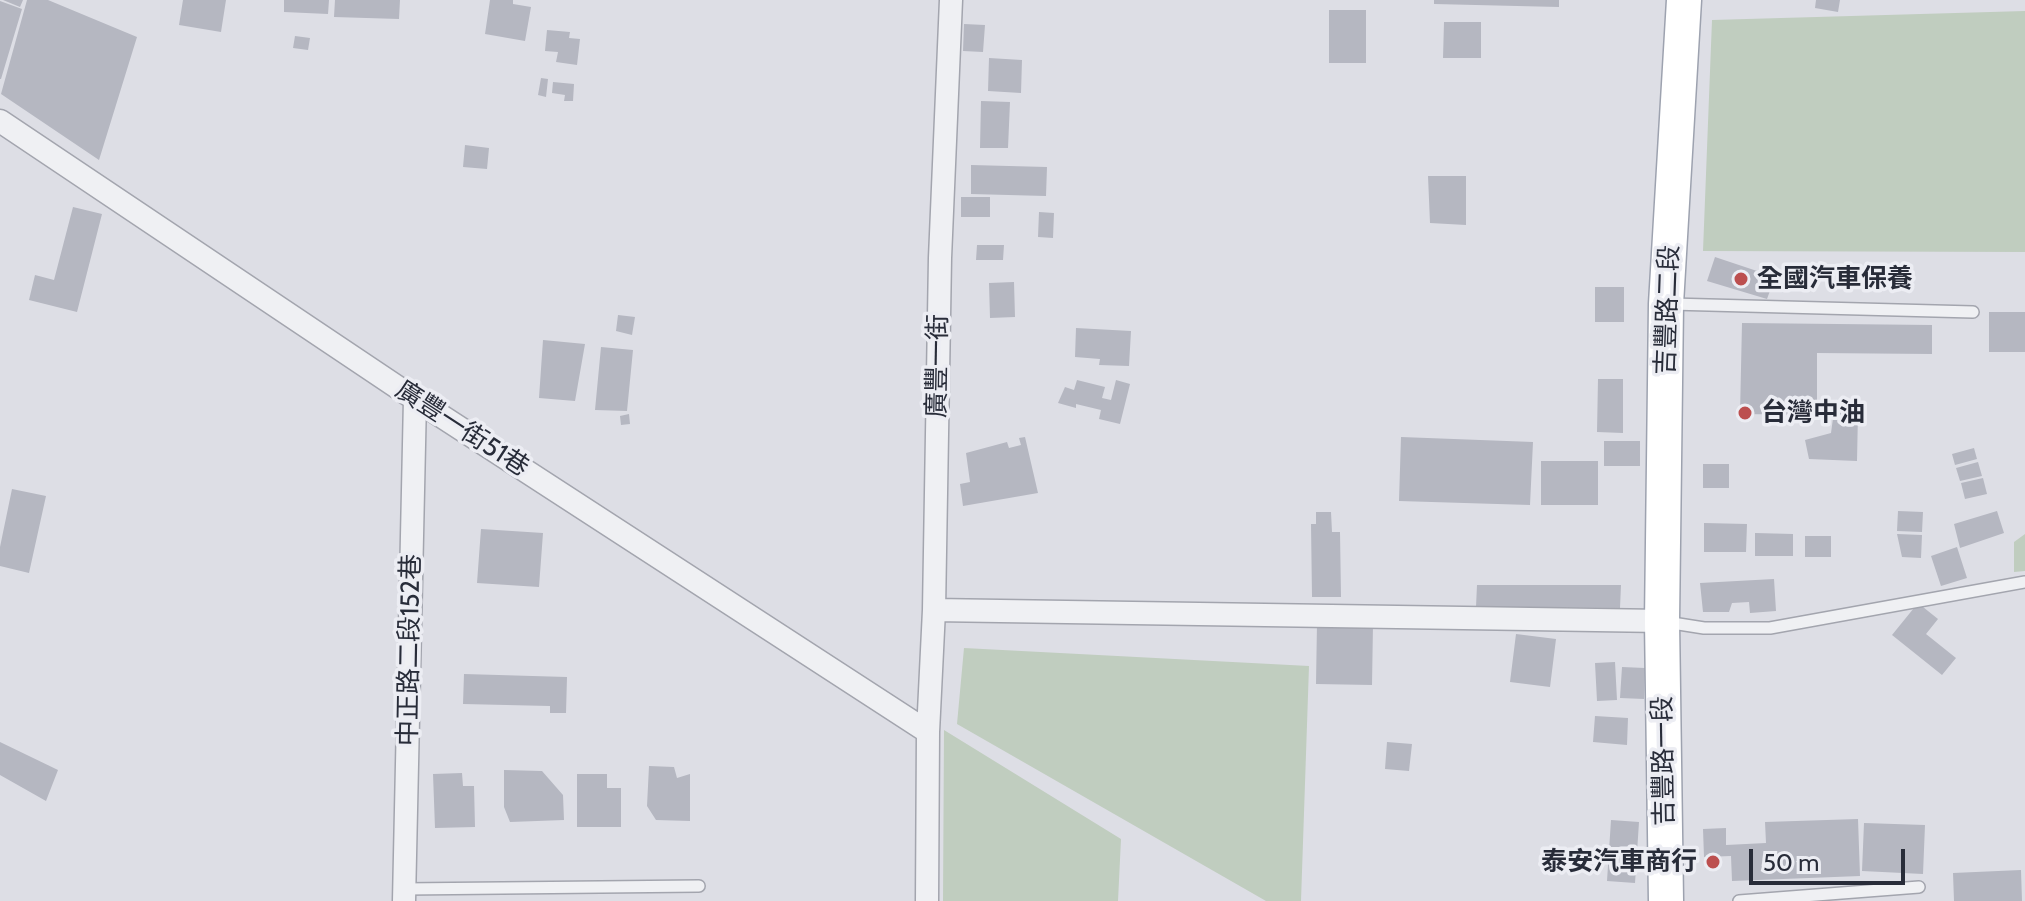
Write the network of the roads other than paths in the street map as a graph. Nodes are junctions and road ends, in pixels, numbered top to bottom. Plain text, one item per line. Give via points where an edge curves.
1 (951, 0) edge
2 (1684, 0) edge
3 (0, 121) edge
4 (1666, 304) junction
5 (1973, 312) dead end
6 (415, 399) junction
7 (2025, 582) edge
8 (934, 610) junction
9 (1662, 621) junction
10 (928, 732) junction
11 (699, 886) dead end
12 (1919, 887) dead end
13 (404, 895) edge
14 (927, 901) edge
15 (1666, 901) edge
16 (1739, 901) edge

1 - 8 street, 廣豐一街
2 - 4 main road, 吉豐路二段
3 - 6 street, 廣豐一街51巷
4 - 5 lane
4 - 9 main road, 吉豐路二段
6 - 10 street, 廣豐一街51巷
6 - 13 street, 中正路二段152巷
7 - 9 lane via 1770,628 1704,628
8 - 9 street
8 - 10 street, 廣豐一街
9 - 15 main road, 吉豐路一段
10 - 14 street, 廣豐一街
11 - 13 lane
12 - 16 lane

